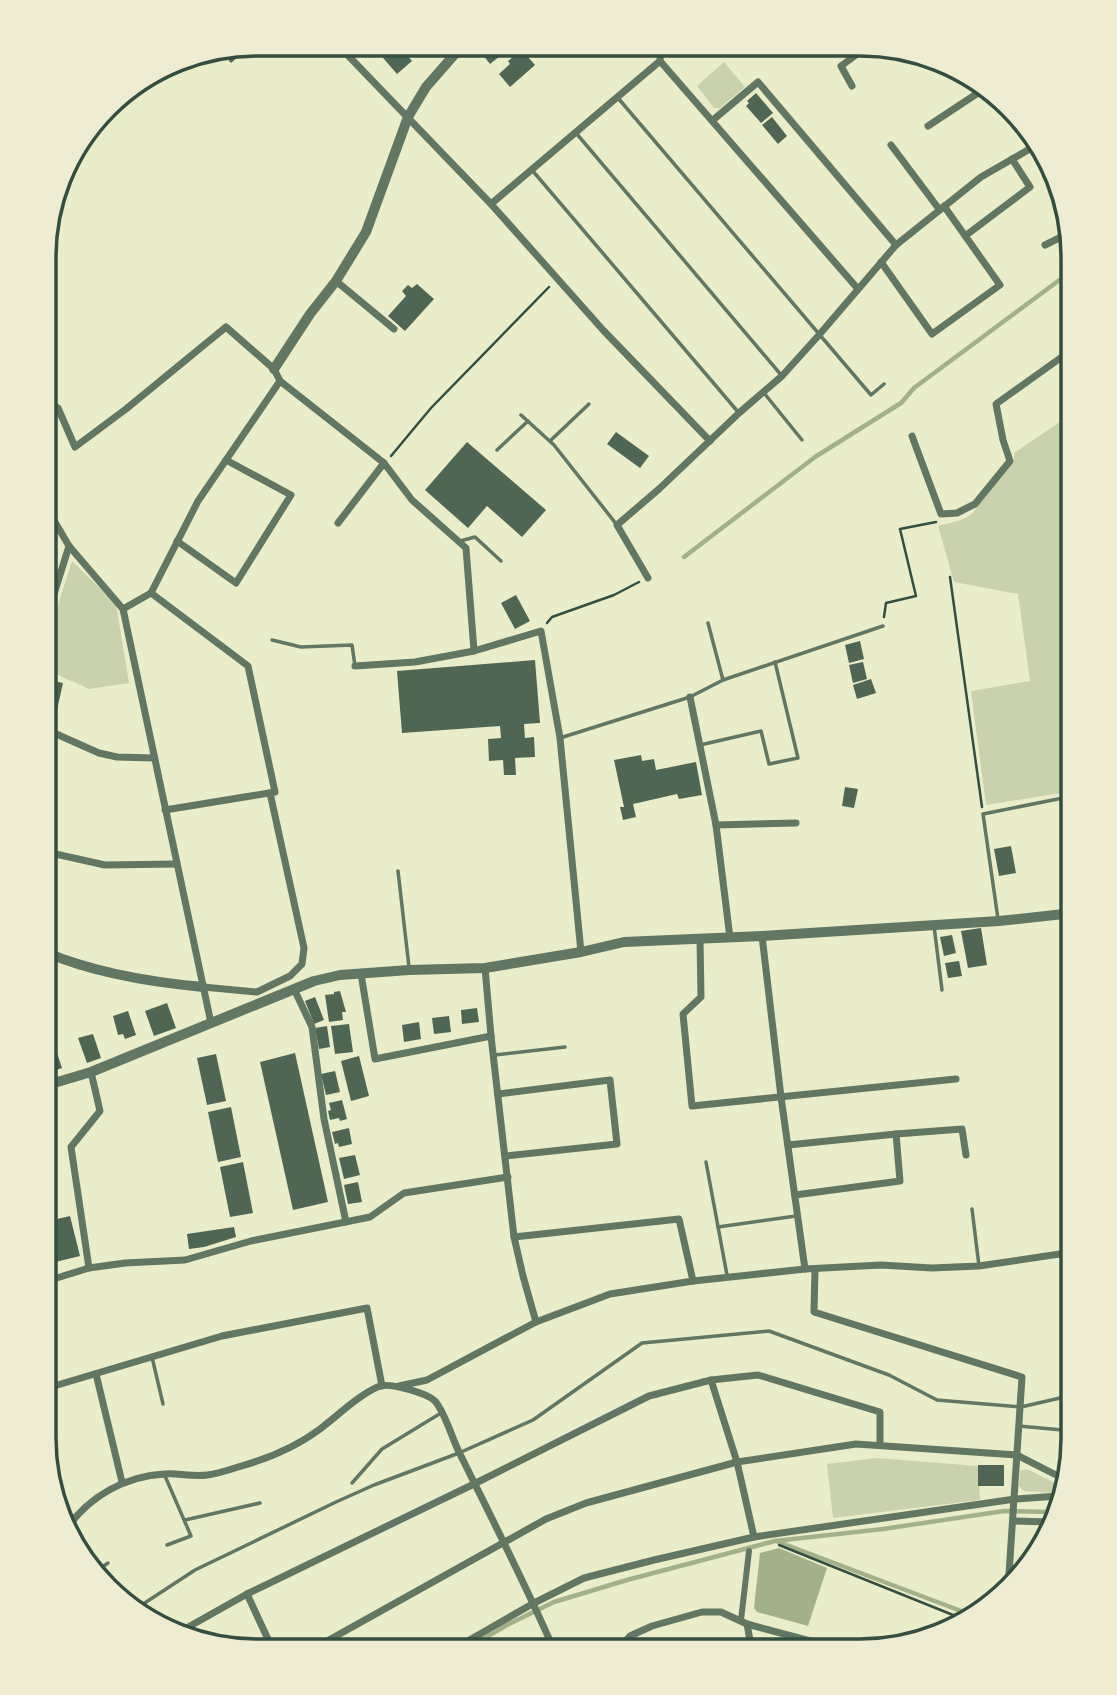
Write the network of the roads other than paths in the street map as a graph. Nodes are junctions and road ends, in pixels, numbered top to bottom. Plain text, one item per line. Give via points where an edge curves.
1 (349, 56) edge
2 (453, 56) edge
3 (660, 56) edge
4 (854, 56) edge
5 (660, 61) junction
6 (852, 86) dead end
7 (976, 94) edge
8 (618, 98) junction
9 (408, 117) junction
10 (713, 120) junction
11 (928, 126) dead end
12 (576, 133) junction
13 (891, 145) dead end
14 (1029, 149) edge
15 (1012, 159) junction
16 (532, 170) junction
17 (491, 204) junction
18 (942, 207) junction
19 (965, 236) junction
20 (1060, 238) edge
21 (896, 245) junction
22 (1045, 245) dead end
23 (881, 262) junction
24 (336, 281) junction
25 (858, 289) junction
26 (394, 329) dead end
27 (819, 335) junction
28 (1061, 358) edge
29 (274, 369) junction
30 (782, 376) junction
31 (280, 381) junction
32 (884, 384) dead end
33 (763, 392) junction
34 (589, 404) dead end
35 (56, 407) edge
36 (739, 413) junction
37 (521, 415) dead end
38 (528, 421) junction
39 (912, 436) dead end
40 (803, 440) dead end
41 (550, 441) junction
42 (710, 441) junction
43 (497, 450) dead end
44 (226, 460) junction
45 (384, 464) junction
46 (338, 523) dead end
47 (56, 524) edge
48 (617, 525) junction
49 (177, 541) junction
50 (457, 541) junction
51 (69, 546) junction
52 (501, 561) dead end
53 (648, 578) road end
54 (56, 588) edge
55 (151, 593) junction
56 (123, 609) junction
57 (708, 623) dead end
58 (883, 626) road end
59 (272, 640) dead end
60 (474, 651) junction
61 (775, 662) junction
62 (355, 666) joint
63 (723, 680) junction
64 (690, 697) junction
65 (56, 734) edge
66 (560, 738) junction
67 (700, 745) junction
68 (154, 758) junction
69 (270, 793) junction
70 (1061, 798) edge
71 (165, 810) junction
72 (796, 823) dead end
73 (716, 825) junction
74 (56, 853) edge
75 (177, 864) junction
76 (398, 871) dead end
77 (1061, 914) edge
78 (999, 921) junction
79 (934, 925) junction
80 (762, 936) junction
81 (730, 938) junction
82 (700, 939) junction
83 (581, 952) junction
84 (56, 956) edge
85 (485, 968) junction
86 (410, 970) junction
87 (361, 974) junction
88 (203, 988) junction
89 (294, 989) junction
90 (942, 989) dead end
91 (211, 1023) junction
92 (491, 1036) junction
93 (565, 1047) dead end
94 (493, 1056) junction
95 (91, 1072) junction
96 (956, 1079) dead end
97 (56, 1082) edge
98 (498, 1094) junction
99 (781, 1097) junction
100 (896, 1134) junction
101 (788, 1145) junction
102 (966, 1155) dead end
103 (505, 1156) junction
104 (706, 1163) dead end
105 (508, 1177) junction
106 (795, 1195) junction
107 (972, 1209) dead end
108 (797, 1216) junction
109 (346, 1222) junction
110 (718, 1227) junction
111 (514, 1237) junction
112 (1061, 1254) edge
113 (979, 1266) junction
114 (89, 1268) junction
115 (805, 1269) junction
116 (815, 1269) junction
117 (56, 1278) edge
118 (728, 1278) junction
119 (693, 1281) junction
120 (536, 1322) junction
121 (152, 1357) junction
122 (96, 1374) junction
123 (711, 1380) junction
124 (382, 1385) junction
125 (56, 1386) edge
126 (399, 1386) junction
127 (1061, 1398) edge
128 (163, 1404) dead end
129 (1021, 1408) junction
130 (441, 1413) junction
131 (1019, 1426) junction
132 (1061, 1430) edge
133 (880, 1444) junction
134 (459, 1453) junction
135 (1017, 1455) junction
136 (737, 1462) junction
137 (164, 1474) junction
138 (1057, 1476) edge
139 (122, 1482) junction
140 (352, 1483) dead end
141 (475, 1483) junction
142 (1052, 1497) edge
143 (1015, 1502) junction
144 (260, 1503) dead end
145 (1014, 1518) junction
146 (73, 1519) edge
147 (185, 1520) junction
148 (1042, 1521) edge
149 (754, 1536) junction
150 (505, 1541) junction
151 (167, 1545) dead end
152 (749, 1551) dead end
153 (108, 1563) dead end
154 (103, 1566) edge
155 (1009, 1573) edge
156 (247, 1594) junction
157 (144, 1603) edge
158 (534, 1603) junction
159 (744, 1622) junction
160 (189, 1627) edge
161 (268, 1639) edge
162 (331, 1639) edge
163 (471, 1639) edge
164 (549, 1639) edge
165 (627, 1639) edge
166 (749, 1639) edge
167 (800, 1639) edge

1 - 9 street
2 - 9 street
3 - 5 street
4 - 6 street via 841,66
5 - 8 street
5 - 10 street
7 - 11 street
8 - 12 street
8 - 27 lane
9 - 17 street
9 - 24 street via 366,232
10 - 21 street via 758,82
10 - 25 street
12 - 16 street
12 - 30 lane
13 - 18 street
14 - 15 street
15 - 18 street
15 - 19 street via 1030,187
16 - 17 street
16 - 36 lane
17 - 42 street
18 - 19 street
18 - 21 street
19 - 23 street via 1000,285 932,334
20 - 22 street
21 - 23 street
23 - 25 street
24 - 26 street
24 - 29 street
25 - 27 street
27 - 30 street
27 - 32 lane via 871,395
28 - 39 street via 996,404 1010,461 975,504 957,513 941,514
29 - 31 street
29 - 35 street via 226,327 75,447
30 - 33 street
31 - 44 street
31 - 45 street
33 - 36 street
33 - 40 lane
34 - 41 lane
36 - 42 street
37 - 38 lane
38 - 41 lane
38 - 43 lane
41 - 48 lane
42 - 48 street
44 - 49 street
44 - 49 street via 291,495 236,583
45 - 46 street
45 - 50 street via 412,500
47 - 51 street
48 - 53 street
49 - 55 street
50 - 52 lane via 475,537
50 - 60 street via 466,548
51 - 54 street
51 - 56 street
55 - 56 street
55 - 69 street via 248,666 275,792
56 - 68 street
57 - 63 lane
58 - 61 lane
59 - 62 lane via 301,647 352,645
60 - 62 street via 415,662
60 - 66 street via 541,631
61 - 63 lane
61 - 67 lane via 798,758 769,764 761,731
63 - 64 lane
64 - 66 lane
64 - 67 street
65 - 68 street via 99,753
66 - 83 street
67 - 73 street
68 - 71 street
69 - 71 street
69 - 88 street via 304,948 302,964 290,976 257,992
70 - 78 lane via 983,814
71 - 75 street
72 - 73 street
73 - 81 street
74 - 75 street via 106,865
75 - 88 street
76 - 86 lane
77 - 78 street
78 - 79 street
79 - 80 street
79 - 90 lane
80 - 81 street
80 - 99 street
81 - 82 street
82 - 83 street via 624,942
82 - 99 street via 701,997 683,1014 691,1106
83 - 85 street
84 - 88 street via 152,982
85 - 86 street
85 - 92 street
86 - 87 street
87 - 89 street via 340,975
87 - 92 street via 375,1059
88 - 91 street
89 - 91 street
89 - 109 street via 312,1027 324,1119
91 - 95 street
92 - 94 street
93 - 94 lane
94 - 98 street
95 - 97 street
95 - 114 street via 100,1111 71,1147
96 - 99 street
98 - 103 street
98 - 103 street via 610,1080 613,1106 617,1144
99 - 101 street
100 - 101 street
100 - 102 street via 962,1129
100 - 106 street via 900,1181
101 - 106 street
103 - 105 street
104 - 110 lane
105 - 109 street via 404,1193 370,1217
105 - 111 street
106 - 108 street
107 - 113 lane
108 - 110 lane
108 - 115 street
109 - 114 street via 185,1260
110 - 118 lane
111 - 119 street via 679,1219
111 - 120 street
112 - 113 street
113 - 116 street
114 - 117 street
115 - 116 street
115 - 118 street
116 - 129 street via 814,1312 1023,1377
118 - 119 street
119 - 120 street via 610,1294
120 - 126 street via 427,1380
121 - 122 street
121 - 124 street via 222,1336 367,1308
121 - 128 lane
122 - 125 street
122 - 139 street
123 - 133 street via 758,1375 880,1412
123 - 136 street
123 - 141 street via 649,1396
124 - 126 street
124 - 137 street via 293,1447 208,1475
126 - 130 street via 434,1400
127 - 129 lane
129 - 131 street
129 - 134 lane via 937,1400 889,1376 769,1331 642,1343 533,1420
130 - 134 street
130 - 140 lane via 382,1448
131 - 132 lane
131 - 135 street
133 - 135 street
133 - 136 street
134 - 141 street
134 - 157 lane via 335,1502 195,1570
135 - 138 street
135 - 143 street
136 - 149 street
136 - 150 street via 586,1503
137 - 139 street
137 - 147 lane
139 - 146 street via 93,1499
141 - 150 street
141 - 156 street
142 - 143 street
143 - 145 street
143 - 149 street
144 - 147 lane
145 - 148 street
145 - 155 street
147 - 151 lane via 191,1536
149 - 158 street via 584,1578
150 - 158 street
150 - 162 street
152 - 159 street
153 - 154 lane
156 - 160 street
156 - 161 street
158 - 163 street
158 - 164 street
159 - 165 street via 720,1612 702,1612 652,1626
159 - 166 street
159 - 167 street

